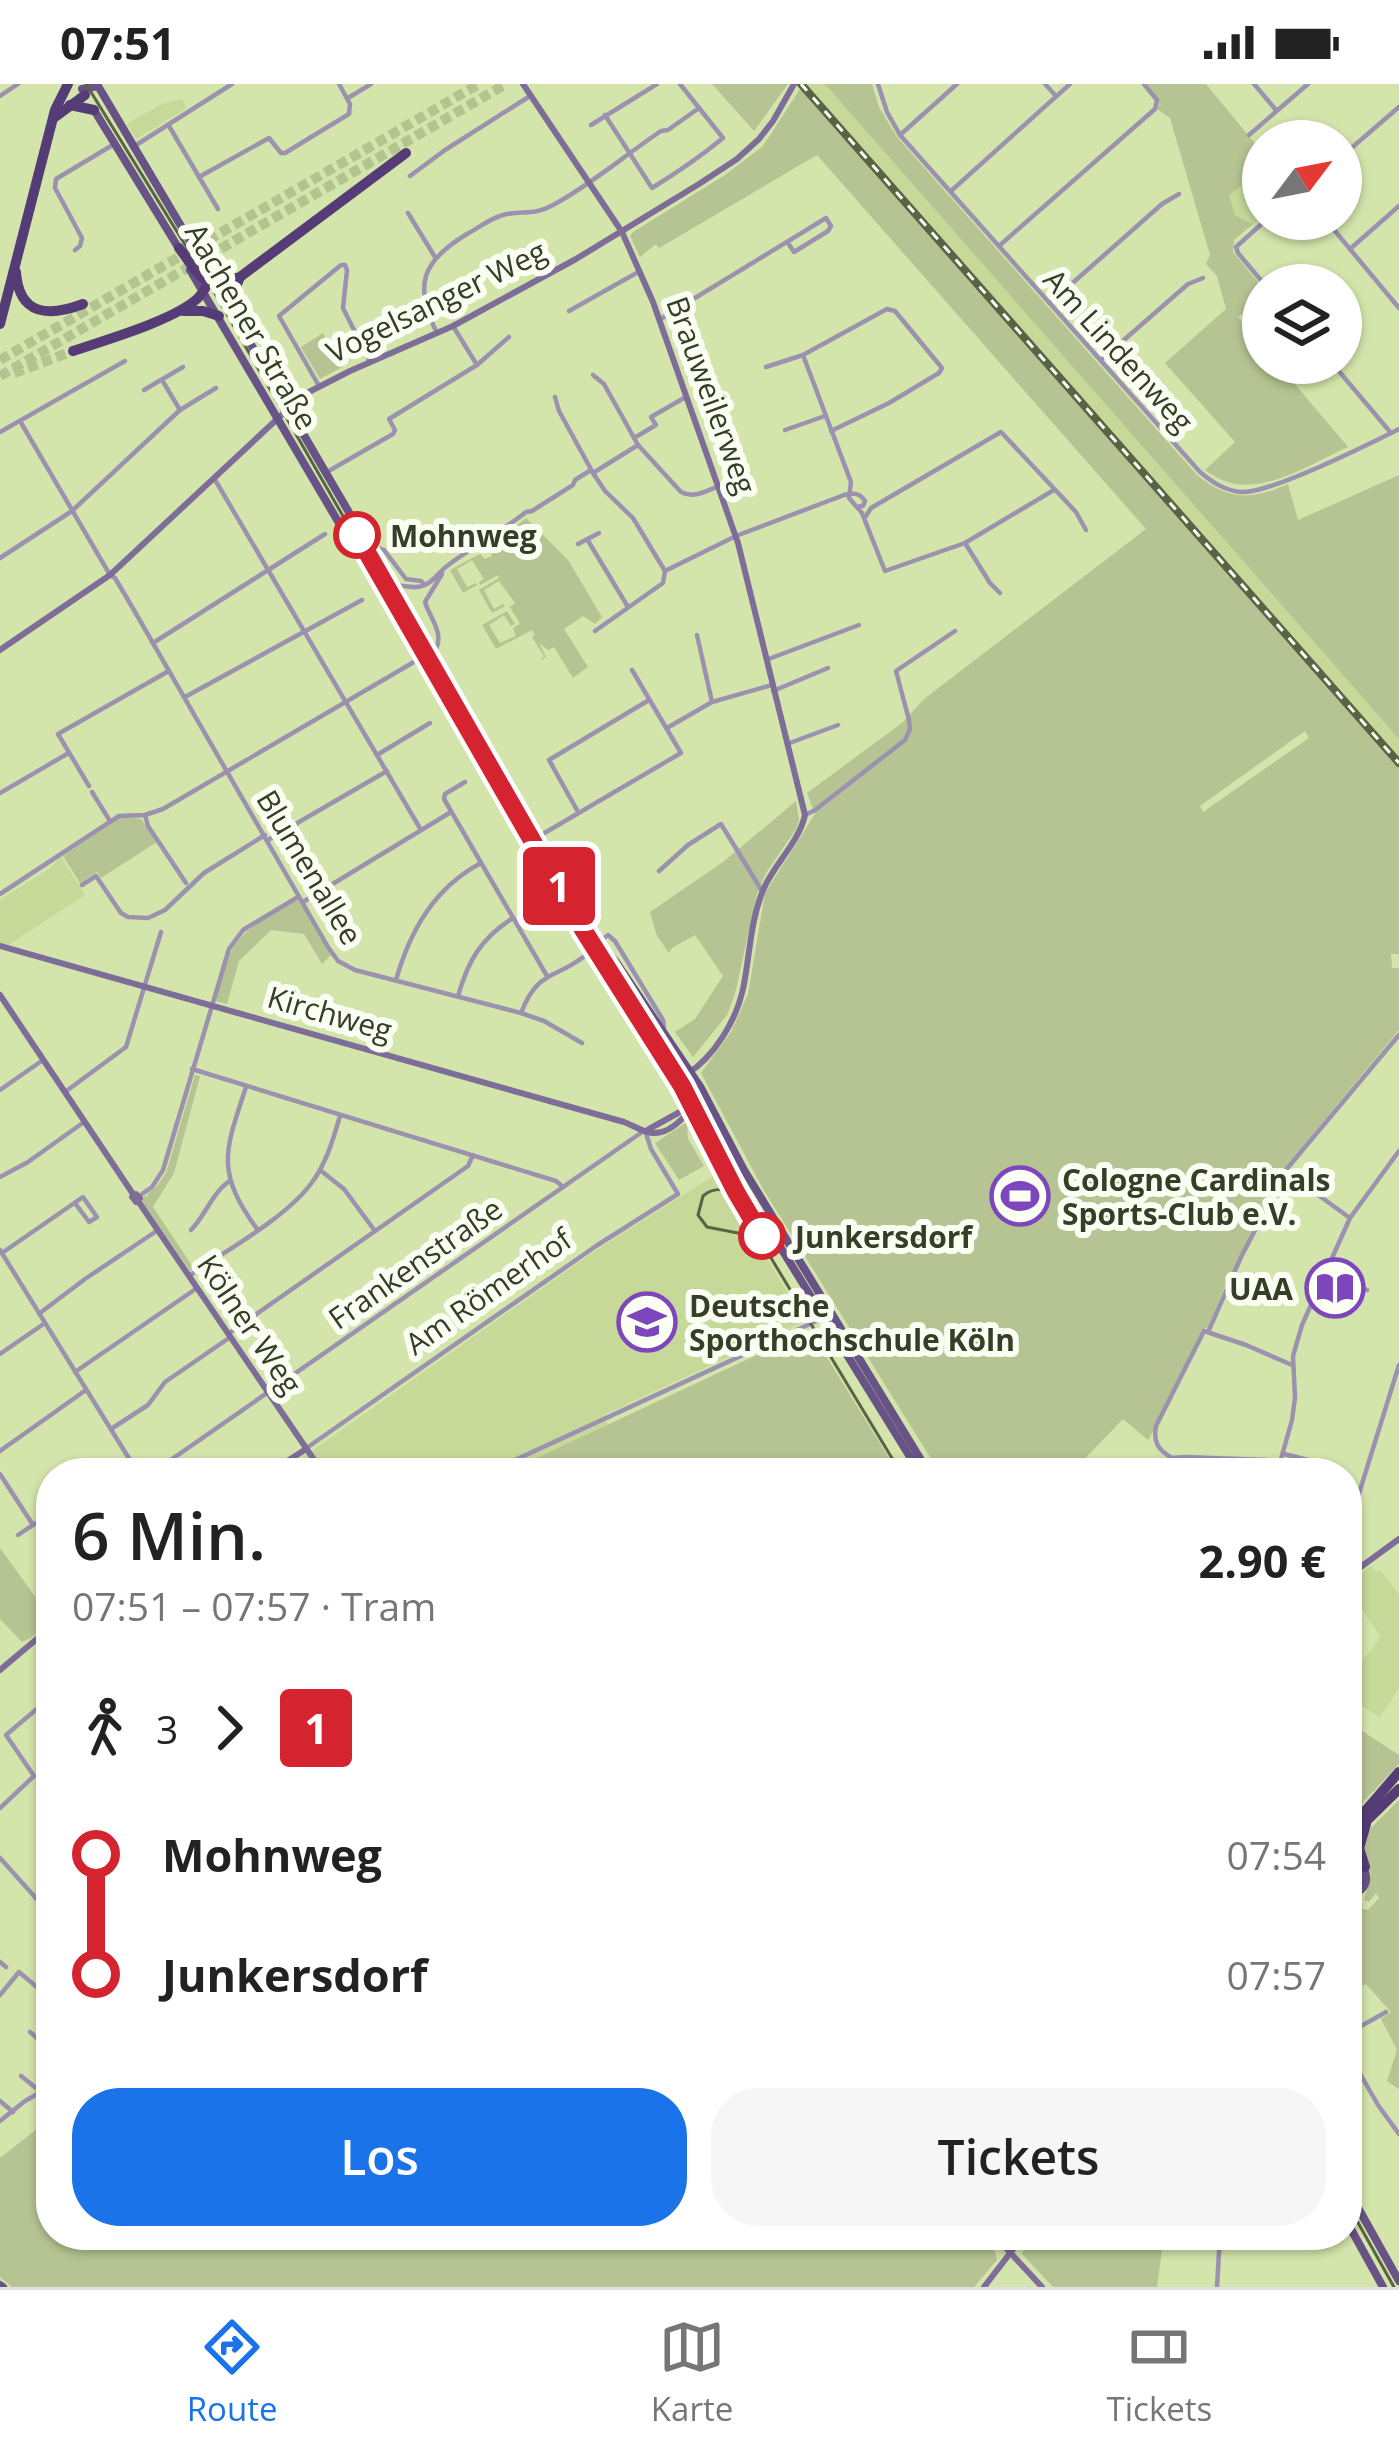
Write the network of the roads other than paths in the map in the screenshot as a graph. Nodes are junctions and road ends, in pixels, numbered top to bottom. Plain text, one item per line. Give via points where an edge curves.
1 (18, 84) edge
2 (68, 84) edge
3 (232, 84) edge
4 (339, 84) edge
5 (370, 84) edge
6 (657, 84) edge
7 (680, 84) edge
8 (794, 84) edge
9 (878, 84) edge
10 (957, 84) edge
11 (1045, 84) edge
12 (1070, 84) edge
13 (1144, 84) edge
14 (1254, 84) edge
15 (1308, 84) edge
16 (97, 85) edge
17 (524, 85) edge
18 (82, 90) edge
19 (0, 96) edge
20 (531, 96) junction
21 (1056, 96) junction
22 (348, 98) junction
23 (66, 102) junction
24 (1399, 107) edge
25 (699, 109) junction
26 (94, 110) junction
27 (1276, 110) junction
28 (605, 115) junction
29 (1265, 120) edge
30 (167, 124) junction
31 (591, 124) dead end
32 (900, 134) junction
33 (1362, 139) edge
34 (116, 143) junction
35 (133, 147) junction
36 (406, 152) dead end
37 (631, 153) junction
38 (410, 176) dead end
39 (199, 177) junction
40 (590, 182) junction
41 (951, 191) junction
42 (1179, 194) dead end
43 (1399, 206) edge
44 (218, 208) dead end
45 (408, 213) dead end
46 (622, 232) junction
47 (1244, 240) edge
48 (1342, 240) edge
49 (788, 243) junction
50 (999, 246) junction
51 (179, 248) joint
52 (1350, 249) junction
53 (75, 250) dead end
54 (435, 257) junction
55 (1247, 264) edge
56 (16, 267) junction
57 (640, 271) junction
58 (240, 278) junction
59 (1203, 278) dead end
60 (208, 281) junction
61 (82, 304) dead end
62 (1050, 304) junction
63 (1398, 305) edge
64 (569, 310) dead end
65 (180, 311) junction
66 (219, 316) junction
67 (235, 316) junction
68 (659, 320) junction
69 (0, 324) edge
70 (453, 326) junction
71 (437, 333) junction
72 (509, 337) dead end
73 (73, 351) tunnel mouth
74 (803, 355) junction
75 (1101, 360) junction
76 (125, 361) dead end
77 (370, 362) junction
78 (477, 365) junction
79 (183, 367) dead end
80 (766, 367) dead end
81 (593, 375) dead end
82 (161, 380) junction
83 (1350, 384) edge
84 (319, 386) junction
85 (216, 388) dead end
86 (144, 389) dead end
87 (686, 396) junction
88 (555, 397) dead end
89 (290, 407) junction
90 (179, 410) junction
91 (825, 416) junction
92 (278, 420) junction
93 (20, 421) junction
94 (785, 430) dead end
95 (1399, 430) edge
96 (831, 431) junction
97 (0, 432) edge
98 (1391, 433) junction
99 (634, 438) junction
100 (638, 445) junction
101 (327, 472) junction
102 (592, 472) junction
103 (214, 478) junction
104 (850, 482) junction
105 (719, 486) junction
106 (1054, 490) junction
107 (850, 494) junction
108 (836, 498) junction
109 (859, 501) junction
110 (883, 502) junction
111 (873, 507) junction
112 (71, 511) junction
113 (865, 522) junction
114 (1086, 530) dead end
115 (599, 532) dead end
116 (326, 534) dead end
117 (736, 536) junction
118 (587, 539) junction
119 (965, 543) junction
120 (578, 544) dead end
121 (371, 545) junction
122 (0, 558) edge
123 (445, 568) junction
124 (269, 571) junction
125 (665, 571) junction
126 (110, 574) junction
127 (393, 585) junction
128 (425, 585) junction
129 (1000, 593) dead end
130 (381, 595) junction
131 (427, 596) junction
132 (362, 600) dead end
133 (628, 607) junction
134 (859, 626) dead end
135 (595, 631) dead end
136 (955, 631) dead end
137 (305, 633) junction
138 (697, 635) dead end
139 (153, 643) junction
140 (0, 650) edge
141 (432, 654) junction
142 (419, 659) junction
143 (766, 660) junction
144 (828, 668) dead end
145 (170, 670) junction
146 (632, 670) dead end
147 (773, 688) junction
148 (185, 697) junction
149 (649, 700) junction
150 (346, 702) junction
151 (712, 702) junction
152 (430, 723) dead end
153 (838, 725) dead end
154 (667, 728) junction
155 (787, 744) junction
156 (69, 753) junction
157 (377, 754) junction
158 (228, 771) junction
159 (386, 771) junction
160 (465, 782) dead end
161 (0, 793) edge
162 (515, 796) junction
163 (501, 799) junction
164 (451, 812) junction
165 (579, 812) junction
166 (805, 814) junction
167 (145, 815) junction
168 (110, 821) junction
169 (421, 830) junction
170 (267, 838) junction
171 (536, 838) junction
172 (481, 863) junction
173 (659, 871) dead end
174 (186, 883) dead end
175 (82, 885) dead end
176 (762, 892) junction
177 (0, 894) edge
178 (302, 899) junction
179 (513, 918) junction
180 (161, 932) dead end
181 (0, 946) edge
182 (597, 948) junction
183 (547, 976) junction
184 (396, 980) junction
185 (145, 986) junction
186 (0, 995) edge
187 (458, 997) junction
188 (211, 1004) junction
189 (520, 1013) junction
190 (1399, 1034) edge
191 (582, 1043) dead end
192 (43, 1060) junction
193 (192, 1069) junction
194 (687, 1074) junction
195 (246, 1087) junction
196 (701, 1088) junction
197 (0, 1090) edge
198 (64, 1092) junction
199 (698, 1102) junction
200 (708, 1111) junction
201 (685, 1113) junction
202 (340, 1116) junction
203 (84, 1122) junction
204 (645, 1130) junction
205 (1399, 1151) edge
206 (473, 1155) junction
207 (320, 1170) junction
208 (0, 1177) edge
209 (230, 1181) junction
210 (563, 1187) junction
211 (137, 1197) junction
212 (75, 1203) dead end
213 (1350, 1218) junction
214 (1260, 1221) dead end
215 (257, 1229) junction
216 (158, 1230) junction
217 (191, 1230) dead end
218 (375, 1232) junction
219 (2, 1256) edge
220 (1327, 1270) junction
221 (189, 1276) junction
222 (197, 1288) junction
223 (1367, 1290) dead end
224 (39, 1314) junction
225 (827, 1316) junction
226 (45, 1323) junction
227 (1206, 1332) junction
228 (229, 1336) junction
229 (0, 1354) edge
230 (1292, 1365) junction
231 (1399, 1365) edge
232 (75, 1372) junction
233 (86, 1390) junction
234 (268, 1392) junction
235 (111, 1430) junction
236 (306, 1448) junction
237 (1159, 1448) junction
238 (0, 1451) edge
239 (1284, 1454) junction
240 (129, 1458) edge
241 (173, 1458) edge
242 (291, 1458) edge
243 (313, 1458) edge
244 (520, 1458) edge
245 (911, 1458) edge
246 (919, 1458) edge
247 (1157, 1458) edge
248 (1172, 1458) joint
249 (1217, 1458) edge
250 (1282, 1458) edge
251 (1300, 1458) edge
252 (0, 1474) edge
253 (1362, 1484) edge
254 (36, 1523) edge
255 (33, 1525) junction
256 (17, 1535) dead end
257 (1399, 1539) edge
258 (1362, 1566) edge
259 (36, 1643) edge
260 (0, 1670) edge
261 (36, 1710) edge
262 (1399, 1772) edge
263 (1399, 1790) edge
264 (0, 1808) edge
265 (1362, 1813) edge
266 (1366, 1823) junction
267 (1362, 1832) edge
268 (1362, 1837) edge
269 (0, 1858) edge
270 (36, 1898) edge
271 (36, 1986) edge
272 (0, 1995) edge
273 (1386, 2012) dead end
274 (1362, 2026) edge
275 (31, 2032) dead end
276 (36, 2036) edge
277 (21, 2076) dead end
278 (1362, 2077) edge
279 (36, 2088) edge
280 (36, 2095) edge
281 (0, 2101) edge
282 (13, 2112) junction
283 (0, 2120) edge
284 (1399, 2134) edge
285 (1362, 2217) edge
286 (1362, 2249) edge
287 (1007, 2250) edge
288 (1015, 2250) edge
289 (1219, 2250) edge
290 (1012, 2254) junction
291 (1397, 2284) edge
292 (984, 2287) edge
293 (1042, 2287) edge
294 (1217, 2287) edge
295 (1383, 2287) edge

1 - 19 street
2 - 23 highway
3 - 30 street
4 - 22 street
5 - 22 street
6 - 28 street
7 - 25 street
8 - 46 street, Vogelsanger Weg via 749,148
9 - 32 street, Am Lindenweg
10 - 32 street
11 - 21 street
12 - 21 street
13 - 50 street via 1155,109
14 - 27 street
15 - 27 street
16 - 18 main road
16 - 35 main road, Aachener Straße
17 - 20 street, Brauweilerweg
18 - 23 highway
18 - 26 street, Aachener Straße
20 - 38 street
20 - 40 street, Brauweilerweg
21 - 41 street
22 - 39 street via 349,114 285,153 269,139
23 - 26 highway
23 - 56 highway via 52,120
24 - 33 street
25 - 37 street
25 - 37 street via 723,138 682,169 652,188
26 - 34 main road, Aachener Straße
27 - 29 street
28 - 31 street
28 - 37 street
30 - 35 street
30 - 39 street
32 - 41 street, Am Lindenweg
34 - 51 main road, Aachener Straße
34 - 53 street via 54,183 82,238
35 - 60 main road, Aachener Straße
36 - 58 highway
37 - 40 street
39 - 44 street
40 - 46 street, Brauweilerweg
40 - 54 street via 538,212 492,219
41 - 50 street, Am Lindenweg
42 - 62 street
43 - 52 street
45 - 54 street
46 - 57 street, Brauweilerweg
46 - 70 street, Vogelsanger Weg
47 - 55 street via 1236,247
48 - 52 street
49 - 49 street via 826,218 831,226 794,252
49 - 68 street
50 - 62 street, Am Lindenweg
51 - 60 highway
52 - 63 street
54 - 71 street via 424,303
56 - 61 highway via 20,292 38,310
56 - 69 highway
57 - 64 street, Brauweilerweg
57 - 68 street, Brauweilerweg
58 - 60 highway
58 - 67 highway
59 - 75 street
60 - 65 highway
60 - 66 main road, Aachener Straße
60 - 67 main road, Aachener Straße
62 - 75 street, Am Lindenweg
65 - 66 highway
65 - 73 highway
66 - 92 main road, Aachener Straße
67 - 89 main road, Aachener Straße
68 - 87 street, Brauweilerweg
70 - 71 street, Vogelsanger Weg
70 - 78 street
71 - 77 street, Vogelsanger Weg
72 - 78 street
74 - 80 street
74 - 91 street
74 - 96 street via 891,308 942,368
75 - 98 street, Am Lindenweg via 1200,472 1234,491 1265,488
76 - 93 street
77 - 84 street, Vogelsanger Weg
77 - 84 street via 343,308 345,265 280,313
78 - 101 street via 390,418 393,434
79 - 82 street
81 - 99 street
82 - 86 street
82 - 90 street
83 - 98 street
84 - 89 street, Vogelsanger Weg
85 - 90 street
87 - 99 street
87 - 105 street, Brauweilerweg
88 - 102 street
89 - 92 street, Vogelsanger Weg
89 - 101 main road, Aachener Straße
90 - 112 street
91 - 94 street
91 - 96 street
92 - 103 street, Vogelsanger Weg
92 - 130 main road, Aachener Straße
93 - 97 street
93 - 112 street, Blumenallee
95 - 98 street, Am Lindenweg
96 - 104 street
99 - 100 street
100 - 102 street
100 - 105 street via 688,495
101 - 121 main road, Aachener Straße
102 - 123 street
102 - 125 street
103 - 124 street
103 - 126 street, Vogelsanger Weg
104 - 107 street
104 - 109 street
105 - 117 street, Brauweilerweg
106 - 110 street via 1001,432
106 - 114 street
106 - 119 street
107 - 108 street
107 - 109 street
108 - 109 street
108 - 117 street
109 - 110 street
109 - 111 street
109 - 113 street
110 - 111 street
111 - 113 street
112 - 122 street
112 - 126 street, Blumenallee
113 - 119 street via 885,571
115 - 118 street
116 - 124 street
117 - 125 street, Brauweilerweg
117 - 143 street, Brauweilerweg
118 - 120 street
118 - 133 street
119 - 129 street
121 - 127 main road, Aachener Straße
121 - 128 street, Aachener Straße via 402,576
123 - 128 street
123 - 131 street
124 - 137 street
124 - 139 street
125 - 133 street, Brauweilerweg via 663,583
126 - 139 street, Blumenallee
126 - 140 street, Vogelsanger Weg
127 - 128 street
127 - 130 street
127 - 141 main road, Aachener Straße
128 - 131 street, Aachener Straße
130 - 142 main road, Aachener Straße
131 - 141 street, Aachener Straße via 440,640
132 - 137 street
133 - 135 street, Brauweilerweg
134 - 143 street
136 - 166 street via 896,671 910,728 904,740
137 - 148 street
137 - 150 street
138 - 151 street
139 - 145 street, Blumenallee
141 - 162 main road, Aachener Straße
142 - 150 street
142 - 163 main road, Aachener Straße
143 - 147 street, Brauweilerweg
144 - 147 street
145 - 148 street, Blumenallee
145 - 156 street via 58,734
146 - 149 street
147 - 151 street
147 - 155 street, Brauweilerweg
148 - 158 street, Blumenallee
149 - 154 street
149 - 165 street via 549,760
150 - 157 street
150 - 158 street
151 - 154 street
152 - 157 street
153 - 155 street
154 - 165 street via 681,753
155 - 166 street, Brauweilerweg
156 - 161 street
156 - 168 street
157 - 159 street
158 - 167 street
158 - 170 street, Blumenallee
159 - 169 street
159 - 170 street
160 - 164 street via 443,796
162 - 163 main road
162 - 171 main road, Aachener Straße
163 - 182 main road, Aachener Straße via 574,928
164 - 169 street
164 - 172 street
165 - 171 street
166 - 176 street
167 - 168 street
167 - 174 street
168 - 177 street
169 - 178 street
170 - 175 street via 204,873 148,918 121,913 96,875
170 - 178 street, Blumenallee
171 - 182 main road, Aachener Straße
172 - 179 street
172 - 184 street via 428,907
173 - 176 street via 722,824
176 - 194 street via 736,1010
178 - 184 street, Blumenallee via 338,961
178 - 188 street via 237,936
179 - 183 street
179 - 187 street via 472,956
180 - 185 street
181 - 185 street, Kirchweg
182 - 183 street
182 - 194 main road, Aachener Straße
182 - 194 main road, Aachener Straße via 616,962
182 - 201 street, Aachener Straße via 600,970
183 - 189 street
184 - 187 street, Blumenallee
185 - 188 street, Kirchweg
185 - 198 street via 127,1047
186 - 192 street, Kölner Weg
187 - 189 street, Blumenallee
188 - 193 street
188 - 204 street, Kirchweg
189 - 191 street, Blumenallee
190 - 213 street via 1286,1171
192 - 197 street
192 - 198 street, Kölner Weg
193 - 195 street
193 - 211 street via 163,1170
194 - 196 main road, Aachener Straße
194 - 199 main road, Aachener Straße
195 - 202 street
195 - 209 street via 226,1152
196 - 199 street
196 - 200 main road, Aachener Straße
198 - 203 street, Kölner Weg
199 - 200 main road, Aachener Straße
199 - 201 street
200 - 201 street
200 - 225 main road, Aachener Straße via 729,1164
201 - 204 street via 661,1132
202 - 206 street
202 - 207 street
203 - 208 street
203 - 211 street, Kölner Weg
204 - 210 street, Frankenstraße
204 - 236 street, Am Römerhof via 678,1194
205 - 213 street
206 - 210 street
206 - 218 street
207 - 215 street
207 - 218 street
209 - 215 street
209 - 217 street
210 - 234 street, Frankenstraße
211 - 216 street, Kölner Weg
212 - 219 street
213 - 220 street
214 - 227 street
215 - 221 street
216 - 221 street, Kölner Weg
216 - 224 street
218 - 228 street
219 - 224 street
220 - 223 street
220 - 230 street
221 - 222 street, Kölner Weg
222 - 228 street, Kölner Weg
222 - 232 street
224 - 226 street
225 - 244 street
225 - 245 main road, Aachener Straße
225 - 246 main road, Aachener Straße
226 - 229 street
226 - 232 street
227 - 230 street
227 - 237 street via 1156,1426
228 - 234 street, Kölner Weg
228 - 235 street
230 - 239 street
231 - 253 street
232 - 233 street
233 - 235 street
233 - 238 street
234 - 236 street, Kölner Weg
234 - 241 street, Frankenstraße
235 - 240 street
236 - 242 street, Am Römerhof
236 - 243 street, Kölner Weg
237 - 247 street
237 - 248 street
239 - 250 street
239 - 251 street
248 - 249 street
252 - 255 street
254 - 255 street
255 - 256 street
257 - 258 street
259 - 260 street
261 - 264 street via 7,1735 34,1776
262 - 265 highway
263 - 266 highway
266 - 267 highway
266 - 268 highway
269 - 270 street
271 - 272 street via 19,1972
273 - 274 street
275 - 276 street
277 - 279 street
278 - 284 street
280 - 282 street
281 - 282 street
282 - 283 street
285 - 291 main road
286 - 295 main road
287 - 290 street
288 - 290 street
289 - 294 street
290 - 292 street
290 - 293 street

